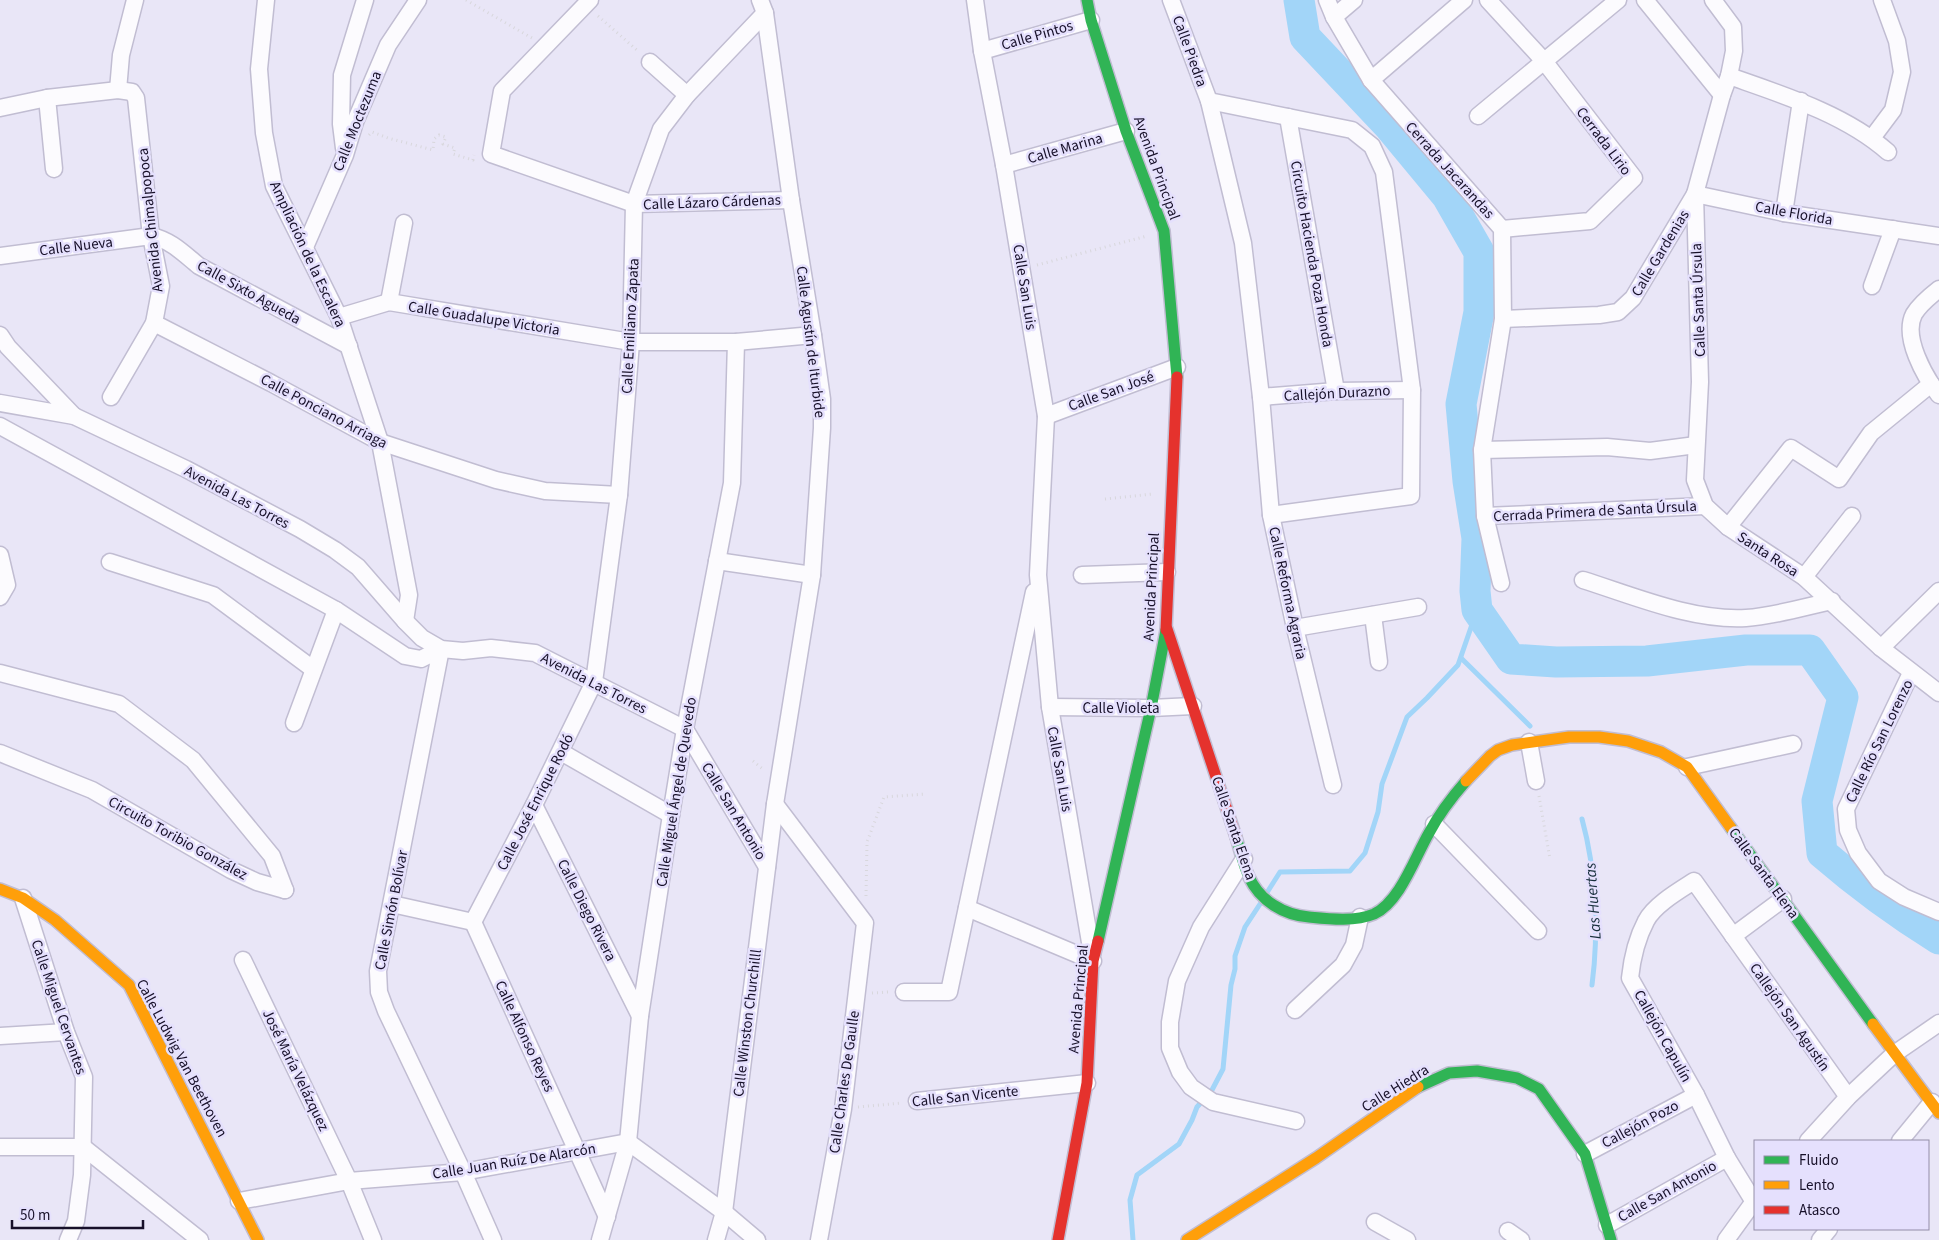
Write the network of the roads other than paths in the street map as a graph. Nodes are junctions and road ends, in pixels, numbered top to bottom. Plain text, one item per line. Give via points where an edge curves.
1 (135, 0) edge
2 (266, 0) edge
3 (365, 0) edge
4 (418, 0) edge
5 (590, 0) edge
6 (975, 0) edge
7 (1086, 0) edge
8 (1172, 0) edge
9 (1327, 0) edge
10 (1354, 0) edge
11 (1464, 0) edge
12 (1488, 0) edge
13 (1618, 0) edge
14 (1645, 0) edge
15 (1713, 0) edge
16 (1882, 0) edge
17 (762, 7) edge
18 (1334, 16) junction
19 (1091, 20) junction
20 (982, 51) junction
21 (1544, 61) junction
22 (650, 62) road end
23 (1729, 76) junction
24 (1370, 80) junction
25 (125, 91) junction
26 (687, 95) junction
27 (1722, 95) junction
28 (47, 98) junction
29 (1209, 101) junction
30 (1801, 101) junction
31 (0, 108) edge
32 (1478, 116) dead end
33 (1288, 117) junction
34 (1844, 124) dead end
35 (1126, 130) junction
36 (1872, 138) junction
37 (1888, 152) dead end
38 (345, 155) junction
39 (1004, 165) junction
40 (54, 168) dead end
41 (1695, 194) junction
42 (791, 200) junction
43 (634, 204) junction
44 (1784, 212) junction
45 (404, 223) dead end
46 (1502, 229) junction
47 (1893, 229) junction
48 (151, 236) junction
49 (1939, 236) edge
50 (305, 246) junction
51 (0, 256) edge
52 (1872, 286) dead end
53 (1939, 289) edge
54 (388, 302) junction
55 (339, 317) junction
56 (1503, 319) junction
57 (154, 323) junction
58 (0, 335) edge
59 (813, 335) junction
60 (631, 342) junction
61 (736, 342) junction
62 (349, 346) junction
63 (1177, 367) junction
64 (1935, 389) edge
65 (1412, 390) junction
66 (1336, 391) junction
67 (112, 397) dead end
68 (1261, 397) junction
69 (0, 403) edge
70 (74, 416) junction
71 (1046, 416) junction
72 (0, 426) edge
73 (380, 442) junction
74 (1696, 446) junction
75 (1482, 450) junction
76 (619, 496) junction
77 (1705, 506) junction
78 (1272, 515) junction
79 (1485, 516) junction
80 (1852, 516) dead end
81 (1728, 527) junction
82 (0, 555) edge
83 (717, 561) junction
84 (110, 562) dead end
85 (1168, 572) junction
86 (812, 575) junction
87 (1082, 575) dead end
88 (1038, 576) junction
89 (1804, 577) junction
90 (1583, 580) dead end
91 (1501, 583) dead end
92 (1939, 591) edge
93 (0, 597) edge
94 (1832, 601) junction
95 (1418, 607) dead end
96 (336, 610) junction
97 (1373, 615) junction
98 (405, 621) junction
99 (1166, 628) junction
100 (1295, 628) junction
101 (1881, 648) junction
102 (440, 649) junction
103 (1379, 662) dead end
104 (313, 669) junction
105 (1911, 673) junction
106 (0, 674) edge
107 (594, 682) junction
108 (1939, 693) edge
109 (1193, 706) junction
110 (1050, 707) junction
111 (1151, 708) junction
112 (294, 723) dead end
113 (685, 729) junction
114 (1529, 742) junction
115 (1793, 744) dead end
116 (561, 752) junction
117 (0, 753) edge
118 (1687, 767) junction
119 (1536, 780) road end
120 (1333, 785) dead end
121 (776, 804) junction
122 (534, 805) junction
123 (671, 815) junction
124 (1434, 824) junction
125 (1244, 860) junction
126 (767, 867) junction
127 (1694, 881) joint
128 (0, 889) edge
129 (23, 898) junction
130 (1783, 899) junction
131 (392, 904) junction
132 (967, 908) junction
133 (1939, 912) edge
134 (1360, 917) junction
135 (473, 922) junction
136 (1538, 931) dead end
137 (1733, 936) junction
138 (243, 960) dead end
139 (1093, 961) junction
140 (904, 992) road end
141 (1295, 1010) dead end
142 (640, 1016) junction
143 (1939, 1023) edge
144 (66, 1032) junction
145 (0, 1036) edge
146 (1894, 1054) junction
147 (1087, 1084) junction
148 (1696, 1095) junction
149 (1848, 1097) junction
150 (918, 1101) road end
151 (1936, 1108) edge
152 (1296, 1121) dead end
153 (1809, 1140) edge
154 (1901, 1140) edge
155 (628, 1142) junction
156 (0, 1147) edge
157 (83, 1147) junction
158 (578, 1150) junction
159 (1585, 1154) junction
160 (1727, 1158) junction
161 (463, 1172) junction
162 (350, 1181) junction
163 (239, 1201) junction
164 (1754, 1201) edge
165 (724, 1212) junction
166 (607, 1217) junction
167 (1375, 1222) dead end
168 (1828, 1230) edge
169 (1508, 1231) dead end
170 (1609, 1233) edge
171 (68, 1240) edge
172 (200, 1240) edge
173 (258, 1240) edge
174 (373, 1240) edge
175 (493, 1240) edge
176 (600, 1240) edge
177 (716, 1240) edge
178 (757, 1240) edge
179 (819, 1240) edge
180 (1058, 1240) edge
181 (1187, 1240) edge
182 (1407, 1240) edge
183 (1522, 1240) edge
184 (1726, 1240) edge
185 (1820, 1240) edge

1 - 25 street, Avenida Chimalpopoca via 121,55
2 - 50 street, Ampliación de la Escalera via 259,69 264,133 274,186
3 - 38 street via 342,75
4 - 38 street, Calle Moctezuma via 388,45 355,122
5 - 43 street, Calle Lázaro Cárdenas via 502,91 491,154
6 - 20 street, Calle San Luis
7 - 19 street, Avenida Principal
8 - 29 street, Calle Piedra
9 - 18 street, Cerrada Jacarandas
10 - 18 street
11 - 24 street
12 - 21 street, Cerrada Lirio
13 - 21 street
14 - 27 street
15 - 23 street, Calle Santa Úrsula via 1733,27 1734,51
16 - 36 street via 1897,42 1902,72 1893,110
17 - 26 street, Calle Emiliano Zapata
17 - 42 street, Calle Agustín de Iturbide
18 - 24 street, Cerrada Jacarandas
19 - 20 street, Calle Pintos
19 - 35 street, Avenida Principal
20 - 39 street, Calle San Luis
21 - 32 street
21 - 46 street, Cerrada Lirio via 1634,178 1590,221
22 - 26 street
23 - 27 street, Calle Santa Úrsula
23 - 30 street
24 - 46 street, Cerrada Jacarandas
25 - 28 street
25 - 48 street, Avenida Chimalpopoca via 136,98 138,107
26 - 43 street, Calle Emiliano Zapata via 661,129
27 - 41 street, Calle Santa Úrsula
28 - 31 street
28 - 40 street
29 - 33 street
29 - 68 street, Calle Piedra via 1243,242
30 - 36 street
30 - 44 street
33 - 65 street via 1352,130 1372,146 1384,172
33 - 66 street, Circuito Hacienda Poza Honda
34 - 36 street
35 - 39 street, Calle Marina
35 - 63 street, Avenida Principal via 1164,232
36 - 37 street
38 - 50 street, Calle Moctezuma
39 - 71 street, Calle San Luis
41 - 44 street, Calle Florida
41 - 56 street, Calle Gardenias via 1633,298 1618,312
41 - 74 street, Calle Santa Úrsula via 1700,382
42 - 43 street, Calle Lázaro Cárdenas
42 - 59 street, Calle Agustín de Iturbide
43 - 60 street, Calle Emiliano Zapata
44 - 47 street, Calle Florida
45 - 54 street
46 - 56 street, Cerrada Jacarandas
47 - 49 street, Calle Florida
47 - 52 street
48 - 51 street, Calle Nueva
48 - 57 street, Avenida Chimalpopoca via 161,286
48 - 62 street, Calle Sixto Agueda via 163,238 199,266
50 - 55 street, Ampliación de la Escalera
53 - 64 street via 1914,315 1910,329 1913,346
54 - 55 street, Calle Guadalupe Victoria
54 - 60 street, Calle Guadalupe Victoria
55 - 62 street, Ampliación de la Escalera
56 - 75 street, Cerrada Jacarandas
57 - 67 street, Avenida Chimalpopoca
57 - 73 street, Calle Ponciano Arriaga
58 - 70 street
59 - 61 street, Calle Guadalupe Victoria
59 - 86 street, Calle Agustín de Iturbide via 822,400 822,428
60 - 61 street, Calle Guadalupe Victoria
60 - 76 street, Calle Emiliano Zapata
61 - 83 street, Calle Miguel Ángel de Quevedo via 732,483
62 - 73 street, Ampliación de la Escalera
63 - 71 street, Calle San José
63 - 85 street, Avenida Principal
64 - 81 street via 1871,433 1838,479 1791,448
65 - 66 street, Callejón Durazno
65 - 78 street via 1411,496
66 - 68 street, Callejón Durazno
68 - 78 street, Calle Reforma Agraria
69 - 70 street, Avenida Las Torres
70 - 98 street, Avenida Las Torres via 195,474 335,550 358,567
71 - 88 street, Calle San Luis
72 - 96 street, Avenida Las Torres
73 - 76 street, Calle Ponciano Arriaga via 496,480 545,491
73 - 98 street, Ampliación de la Escalera via 409,595
74 - 75 street via 1650,451 1607,447
74 - 77 street, Calle Santa Úrsula via 1695,480
75 - 79 street
76 - 107 street, Calle Emiliano Zapata
77 - 79 street, Cerrada Primera de Santa Úrsula
77 - 81 street, Santa Rosa
78 - 100 street, Calle Reforma Agraria
79 - 91 street
80 - 89 street
81 - 89 street, Santa Rosa
82 - 93 street via 7,585
83 - 86 street
83 - 113 street, Calle Miguel Ángel de Quevedo
84 - 104 street via 213,595
85 - 87 street
85 - 99 street, Avenida Principal
86 - 121 street, Calle Agustín de Iturbide
88 - 110 street, Calle San Luis
88 - 132 street, Calle San Luis
89 - 94 street, Santa Rosa
90 - 94 street via 1671,608 1714,616 1746,618
92 - 101 street
94 - 101 street, Santa Rosa
95 - 97 street
96 - 102 street, Avenida Las Torres via 405,656 421,660
96 - 104 street
97 - 100 street
97 - 103 street
98 - 102 street, Avenida Las Torres via 422,638
99 - 109 street, Calle Santa Elena
99 - 111 street, Avenida Principal
100 - 120 street, Calle Reforma Agraria
101 - 105 street, Santa Rosa
102 - 107 street, Avenida Las Torres via 491,648 535,653
102 - 131 street, Calle Simón Bolívar
104 - 112 street
105 - 108 street, Santa Rosa
105 - 133 street, Calle Río San Lorenzo via 1846,809 1848,830 1858,853 1879,881 1904,897
106 - 117 street, Circuito Toribio González via 120,704 193,760 272,856 285,890 231,870 92,790
107 - 113 street, Avenida Las Torres
107 - 116 street, Calle José Enrique Rodó
109 - 111 street, Calle Violeta
109 - 125 street, Calle Santa Elena
110 - 111 street, Calle Violeta
110 - 139 street, Calle San Luis
111 - 139 street, Avenida Principal
113 - 123 street, Calle Miguel Ángel de Quevedo
113 - 126 street, Calle San Antonio
114 - 118 street, Calle Santa Elena via 1568,736 1617,738 1658,750
114 - 119 street
114 - 124 street, Calle Santa Elena via 1500,748 1489,756
115 - 118 street
116 - 122 street, Calle José Enrique Rodó
116 - 123 street
118 - 130 street, Calle Santa Elena
121 - 126 street, Calle Winston Churchilll
121 - 179 street, Calle Charles De Gaulle via 865,923 843,1109
122 - 135 street, Calle José Enrique Rodó
122 - 142 street, Calle Diego Rivera
123 - 142 street, Calle Miguel Ángel de Quevedo
124 - 134 street, Calle Santa Elena via 1393,896 1374,914
124 - 136 street
125 - 134 street, Calle Santa Elena via 1254,887 1278,909 1305,918
125 - 152 street via 1201,927 1177,981 1170,1022 1170,1048 1180,1072 1191,1087 1213,1102
126 - 165 street, Calle Winston Churchilll
127 - 137 street, Callejón San Agustín
127 - 148 street, Callejón Capulín via 1668,897 1646,919 1630,978
128 - 129 street, Calle Ludwig Van Beethoven
129 - 144 street, Calle Miguel Cervantes
129 - 163 street, Calle Ludwig Van Beethoven via 55,920 130,985
130 - 137 street
130 - 146 street, Calle Santa Elena
131 - 135 street
131 - 161 street, Calle Simón Bolívar via 378,971 379,992
132 - 139 street
132 - 140 street via 950,992
134 - 141 street via 1354,945 1343,965
135 - 158 street, Calle Alfonso Reyes
137 - 149 street, Callejón San Agustín
138 - 162 street, José María Velázquez
139 - 147 street, Avenida Principal
142 - 155 street, Calle Miguel Ángel de Quevedo
143 - 146 street
144 - 145 street
144 - 157 street, Calle Miguel Cervantes via 84,1077
146 - 149 street
146 - 151 street, Calle Santa Elena
147 - 150 street, Calle San Vicente
147 - 180 street, Avenida Principal
148 - 159 street, Callejón Pozo
148 - 160 street, Callejón Capulín
149 - 153 street
151 - 154 street
155 - 158 street, Calle Juan Ruíz De Alarcón
155 - 165 street
155 - 166 street, Calle Miguel Ángel de Quevedo
156 - 157 street
157 - 171 street, Calle Miguel Cervantes via 76,1220
157 - 172 street
158 - 161 street, Calle Juan Ruíz De Alarcón
158 - 166 street, Calle Alfonso Reyes
159 - 170 street, Calle Hiedra
159 - 181 street, Calle Hiedra via 1539,1089 1517,1078 1477,1071 1448,1073 1416,1088 1316,1158
160 - 164 street, Callejón Capulín
160 - 170 street, Calle San Antonio
161 - 162 street, Calle Juan Ruíz De Alarcón
161 - 175 street, Calle Simón Bolívar
162 - 163 street, Calle Juan Ruíz De Alarcón
162 - 174 street, José María Velázquez
163 - 173 street, Calle Ludwig Van Beethoven
164 - 184 street
165 - 177 street, Calle Winston Churchilll
165 - 178 street
166 - 176 street, Calle Miguel Ángel de Quevedo
167 - 182 street
168 - 185 street
169 - 183 street

